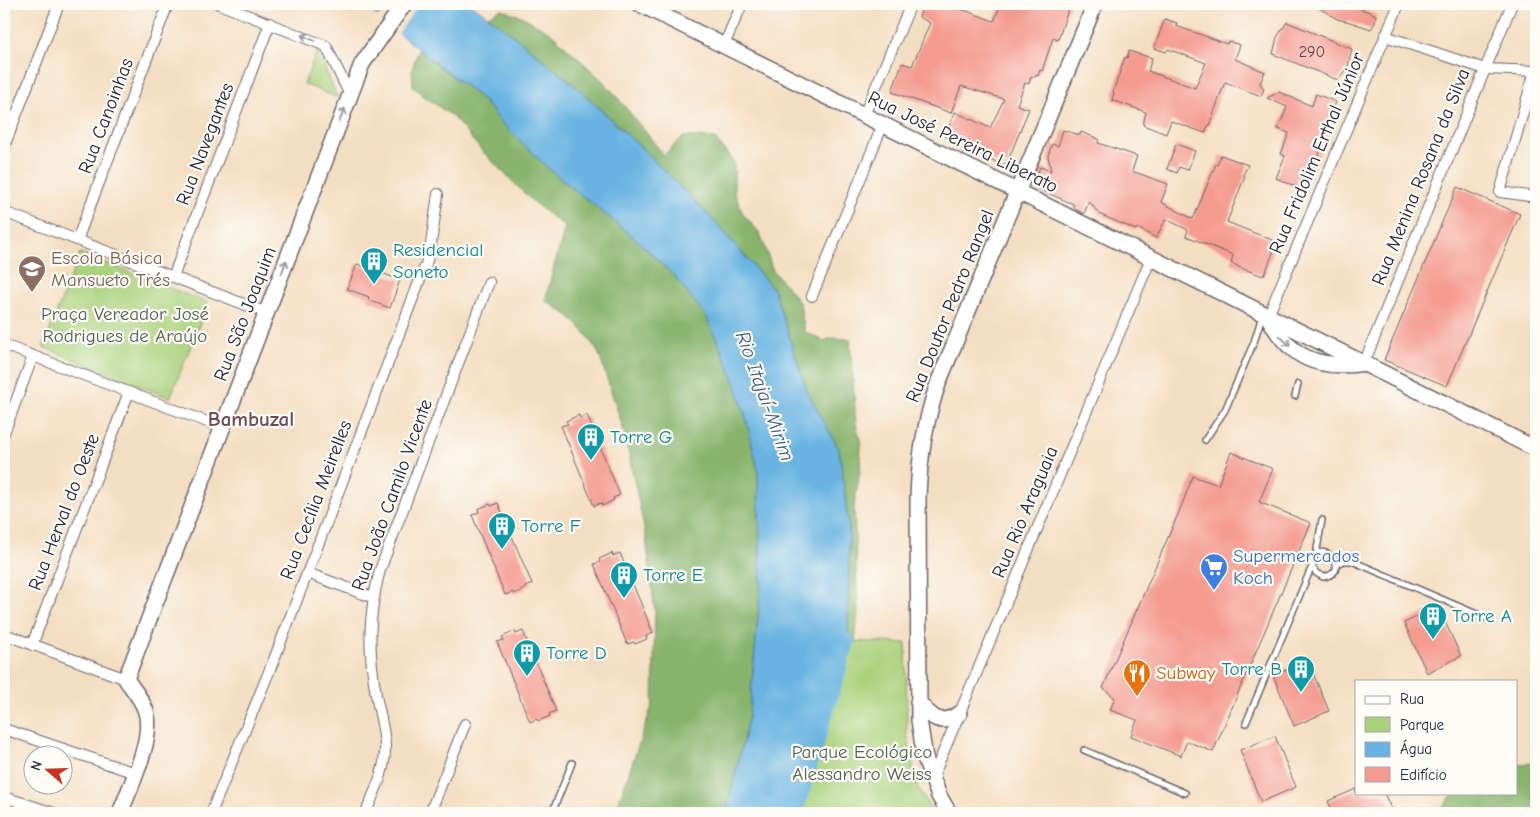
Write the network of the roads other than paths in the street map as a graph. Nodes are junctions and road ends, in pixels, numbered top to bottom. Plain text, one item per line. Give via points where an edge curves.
1 (59, 4) edge
2 (168, 4) edge
3 (219, 4) edge
4 (404, 4) edge
5 (640, 4) edge
6 (742, 4) edge
7 (910, 4) edge
8 (1095, 4) edge
9 (1399, 4) edge
10 (1512, 4) edge
11 (270, 23) junction
12 (1385, 36) junction
13 (724, 45) junction
14 (335, 64) junction
15 (1485, 68) junction
16 (359, 71) junction
17 (1536, 71) edge
18 (350, 95) junction
19 (864, 115) junction
20 (883, 124) junction
21 (4, 147) edge
22 (1018, 191) junction
23 (438, 194) dead end
24 (1536, 197) edge
25 (4, 212) edge
26 (77, 240) junction
27 (1151, 258) junction
28 (173, 277) junction
29 (489, 282) dead end
30 (812, 296) dead end
31 (267, 313) junction
32 (1266, 314) junction
33 (1312, 337) junction
34 (4, 345) edge
35 (1336, 349) junction
36 (33, 356) junction
37 (1309, 359) junction
38 (1364, 363) junction
39 (1298, 384) dead end
40 (128, 392) junction
41 (1295, 396) dead end
42 (223, 428) junction
43 (4, 433) edge
44 (1204, 440) dead end
45 (1536, 449) edge
46 (1322, 520) dead end
47 (1316, 555) junction
48 (1336, 564) junction
49 (1312, 566) junction
50 (307, 573) junction
51 (372, 597) junction
52 (1486, 618) dead end
53 (4, 634) edge
54 (32, 644) junction
55 (126, 679) junction
56 (918, 702) junction
57 (959, 714) junction
58 (465, 724) dead end
59 (1246, 724) dead end
60 (4, 729) edge
61 (1084, 750) dead end
62 (572, 763) dead end
63 (135, 773) junction
64 (932, 779) junction
65 (1185, 793) dead end
66 (4, 797) edge
67 (54, 813) edge
68 (120, 813) edge
69 (211, 813) edge
70 (366, 813) edge
71 (430, 813) edge
72 (552, 813) edge
73 (949, 813) edge

1 - 21 street
2 - 26 street, Rua Canoinhas
3 - 11 street
4 - 16 main road, Rua São Joaquim
5 - 13 main road, Rua José Pereira Liberato
6 - 13 street
7 - 19 street
8 - 22 main road, Rua Doutor Pedro Rangel
9 - 12 street, Rua Fridolim Erthal Júnior
10 - 15 street, Rua Menina Rosana da Silva
14 -> 11 street via 326,46
11 - 28 street, Rua Navegantes
12 - 15 street
12 - 32 street, Rua Fridolim Erthal Júnior
13 - 19 main road, Rua José Pereira Liberato
14 - 16 street via 349,73
14 - 18 street
15 - 17 street
15 - 38 street, Rua Menina Rosana da Silva
16 - 18 main road, Rua São Joaquim
17 - 24 street via 1500,192
31 -> 18 main road, Rua São Joaquim
19 - 20 main road, Rua José Pereira Liberato
20 - 22 main road, Rua José Pereira Liberato
20 - 30 street
22 - 27 main road, Rua José Pereira Liberato
22 - 56 main road, Rua Doutor Pedro Rangel via 939,382 923,435 918,499
23 - 50 street, Rua Cecília Meirelles via 426,264
25 - 26 street
26 - 28 street
27 - 32 main road, Rua José Pereira Liberato
27 - 57 street, Rua Rio Araguaia
28 - 31 street
29 - 51 street, Rua João Camilo Vicente
31 - 42 main road, Rua São Joaquim
32 - 33 main road, Rua José Pereira Liberato
32 -> 37 main road via 1284,342
32 - 44 lane via 1225,410
33 - 35 main road, Rua José Pereira Liberato
33 - 37 main road
34 - 36 street
35 - 37 main road
35 - 38 main road, Rua José Pereira Liberato
36 - 40 street
36 - 43 street
37 - 38 main road via 1335,366
38 - 45 main road, Rua José Pereira Liberato
39 - 41 lane
40 - 42 street
40 - 54 street, Rua Herval do Oeste
42 - 55 main road, Rua São Joaquim
46 - 47 lane
47 - 48 lane via 1330,554
47 - 49 lane
48 - 49 lane via 1334,571 1323,577
48 - 52 lane via 1352,561
49 - 59 lane
50 - 51 street
50 - 69 street, Rua Cecília Meirelles
51 - 70 street, Rua João Camilo Vicente via 372,671 386,751 383,769
53 - 54 street
54 - 55 street
55 - 63 main road via 145,708 149,724
56 - 57 main road via 937,719 951,720
56 - 64 main road, Rua Doutor Pedro Rangel via 921,739
57 - 64 street, Rua Rio Araguaia
58 - 71 street
60 - 63 street
61 - 65 lane
62 - 72 lane
63 - 68 main road
64 - 73 main road, Rua Doutor Pedro Rangel
66 - 67 street

